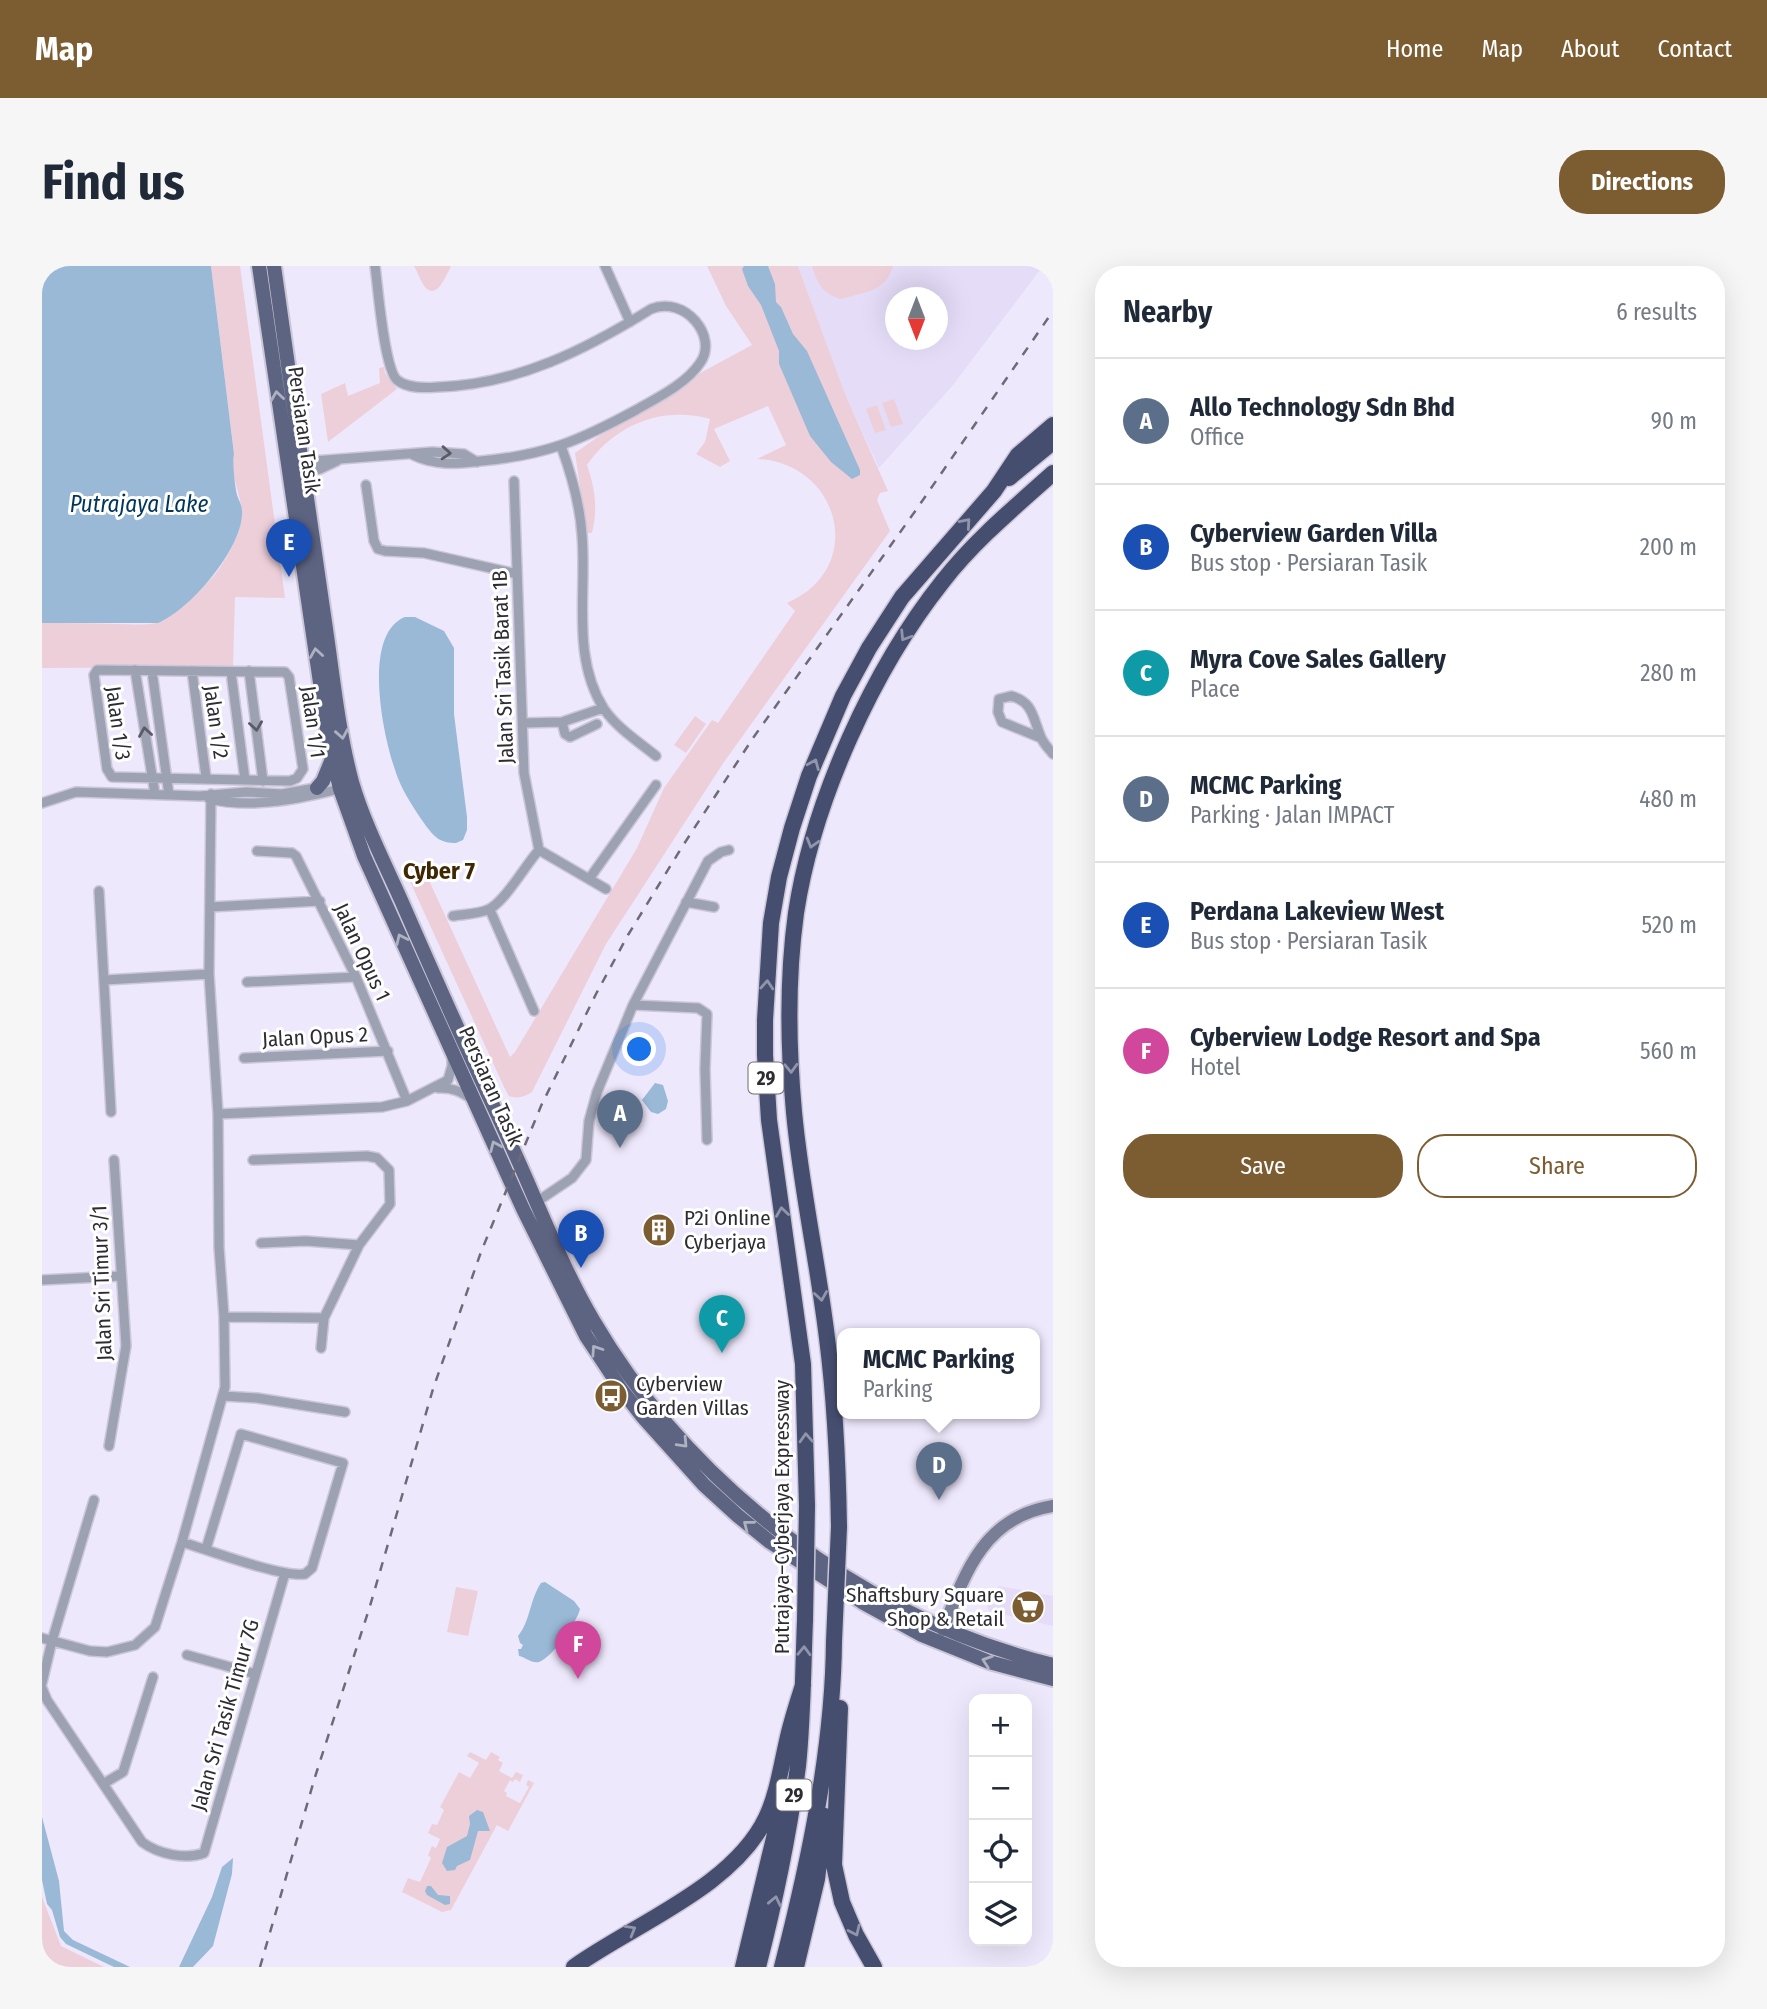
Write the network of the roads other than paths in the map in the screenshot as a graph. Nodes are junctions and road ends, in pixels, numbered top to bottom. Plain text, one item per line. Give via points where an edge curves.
1 (259, 266) edge
2 (274, 266) edge
3 (375, 266) edge
4 (605, 266) edge
5 (630, 323) junction
6 (1053, 425) edge
7 (1053, 442) edge
8 (561, 446) junction
9 (295, 468) junction
10 (1053, 473) edge
11 (514, 481) dead end
12 (366, 485) dead end
13 (1053, 488) edge
14 (994, 491) junction
15 (990, 530) junction
16 (517, 575) junction
17 (135, 670) junction
18 (152, 671) junction
19 (192, 671) junction
20 (248, 671) junction
21 (231, 672) junction
22 (603, 708) junction
23 (562, 722) junction
24 (523, 723) junction
25 (597, 724) dead end
26 (1041, 738) junction
27 (1053, 754) edge
28 (656, 756) dead end
29 (332, 759) junction
30 (152, 777) junction
31 (167, 777) junction
32 (206, 777) junction
33 (245, 780) junction
34 (263, 780) junction
35 (346, 783) junction
36 (656, 785) dead end
37 (320, 790) junction
38 (155, 794) junction
39 (169, 795) junction
40 (211, 797) junction
41 (42, 803) edge
42 (346, 808) junction
43 (539, 850) junction
44 (729, 850) dead end
45 (257, 851) dead end
46 (589, 879) junction
47 (606, 889) dead end
48 (99, 891) dead end
49 (320, 901) junction
50 (686, 902) junction
51 (210, 907) junction
52 (714, 907) dead end
53 (490, 910) junction
54 (453, 916) dead end
55 (209, 974) junction
56 (356, 977) junction
57 (105, 980) junction
58 (247, 982) dead end
59 (633, 1005) junction
60 (534, 1011) dead end
61 (451, 1048) junction
62 (387, 1051) junction
63 (244, 1058) dead end
64 (432, 1089) junction
65 (407, 1101) junction
66 (477, 1104) junction
67 (111, 1112) dead end
68 (218, 1114) junction
69 (707, 1140) dead end
70 (114, 1160) dead end
71 (253, 1160) dead end
72 (530, 1206) junction
73 (261, 1243) dead end
74 (359, 1244) junction
75 (121, 1276) junction
76 (42, 1280) edge
77 (224, 1317) junction
78 (324, 1318) junction
79 (321, 1348) dead end
80 (224, 1391) junction
81 (345, 1412) dead end
82 (109, 1446) dead end
83 (94, 1500) dead end
84 (1053, 1506) edge
85 (182, 1542) junction
86 (206, 1549) junction
87 (285, 1573) junction
88 (943, 1630) junction
89 (47, 1639) edge
90 (187, 1655) dead end
91 (1053, 1665) edge
92 (834, 1671) junction
93 (255, 1674) junction
94 (153, 1677) dead end
95 (1053, 1679) edge
96 (42, 1685) edge
97 (803, 1685) junction
98 (800, 1732) junction
99 (828, 1740) junction
100 (103, 1784) junction
101 (574, 1967) edge
102 (743, 1967) edge
103 (758, 1967) edge
104 (782, 1967) edge
105 (796, 1967) edge
106 (874, 1967) edge

9 -> 1 main road, Persiaran Tasik
2 - 9 main road, Persiaran Tasik
3 - 5 street via 391,370 397,380 411,386 462,385 517,374 556,361
4 - 5 street
5 - 8 street via 658,306 683,309 704,338 703,360 653,401
6 - 14 highway via 1018,455
7 - 14 highway, Putrajaya–Cyberjaya Expressway / 29
8 - 9 street via 477,462 464,454 432,452 320,459
8 - 22 street via 576,492 582,536 585,661
29 -> 9 main road, Persiaran Tasik
9 -> 35 main road, Persiaran Tasik via 338,710
10 - 15 highway, 29
11 - 16 street, Jalan Sri Tasik Barat 1B
12 - 16 street via 378,549 424,553
13 - 15 highway
97 -> 14 highway, Putrajaya–Cyberjaya Expressway / 29, bridge via 807,1506 803,1364 769,1120 765,1055 775,898 809,776 860,663 902,597
15 -> 92 highway, 29, bridge via 943,580 881,676 819,819 796,913 791,1070 803,1189 832,1380 838,1473
16 - 24 street, Jalan Sri Tasik Barat 1B
17 - 18 street
30 -> 17 street
17 - 30 street, Jalan 1/3 via 94,672 107,769 116,778
18 - 19 street
18 - 31 street
19 - 21 street
19 - 32 street, Jalan 1/2
20 - 21 street
20 -> 34 street
20 - 34 street, Jalan 1/1 via 287,674 303,769 294,780
21 - 33 street
22 - 23 street
22 - 28 street
23 - 24 street
23 - 25 street via 570,737
24 - 43 street, Jalan Sri Tasik Barat 1B via 524,773
26 - 26 street via 1002,722 999,699 1011,696 1026,702
26 - 27 street
29 - 35 main road, Persiaran Tasik
29 - 37 main road
30 - 31 street
30 - 38 street
31 - 32 street
31 - 39 street
32 - 33 street
33 - 34 street
35 - 37 street
35 - 42 main road, Persiaran Tasik
35 - 72 main road, Persiaran Tasik via 376,843
36 - 46 street
37 - 40 street via 257,803
37 - 42 main road
38 - 39 street
38 - 41 street via 76,792
39 - 40 street
40 - 51 street
61 -> 42 main road, Persiaran Tasik via 363,856
43 - 46 street
43 - 53 street
44 - 50 street via 708,861
45 - 49 street, Jalan Opus 1 via 296,856
46 - 47 street
48 - 57 street
49 - 51 street
49 - 56 street, Jalan Opus 1
50 - 52 street
50 - 59 street
51 - 55 street
53 - 54 street
53 - 60 street
55 - 57 street
55 - 68 street
56 - 58 street
56 - 62 street, Jalan Opus 1
57 - 67 street
59 - 69 street via 698,1008 707,1014
59 - 72 street via 597,1091 586,1160 572,1178
61 - 64 street via 453,1066 448,1080
61 - 66 main road, Persiaran Tasik
62 - 63 street, Jalan Opus 2
62 - 65 street, Jalan Opus 1
64 - 65 street
64 - 66 street via 452,1088
65 - 68 street via 382,1107
72 -> 66 main road, Persiaran Tasik
68 - 77 street
70 - 75 street, Jalan Sri Timur 3/1
71 - 74 street via 377,1158 389,1170 390,1204
72 -> 88 main road, Persiaran Tasik via 603,1337 662,1419 713,1474 854,1583
95 -> 72 main road, Persiaran Tasik via 989,1662 922,1635 769,1542 738,1516 699,1480 621,1389 586,1336
73 - 74 street
74 - 78 street
75 - 76 street
75 - 82 street, Jalan Sri Timur 3/1 via 125,1357
77 - 78 street
77 - 80 street
78 - 79 street
80 - 81 street
80 - 85 street
83 - 89 street
84 - 88 street via 1013,1518 993,1535 966,1570
85 - 86 street
85 - 89 street via 159,1618 143,1639 126,1649 100,1652
86 - 87 street
86 - 87 street via 243,1433 343,1463 312,1568 297,1575
87 - 93 street, Jalan Sri Tasik Timur 7G
88 - 91 main road, Persiaran Tasik
89 - 96 street
90 - 93 street
92 - 99 highway, 29
92 -> 106 highway via 840,1706 834,1865 842,1902
93 - 100 street, Jalan Sri Tasik Timur 7G via 204,1853 190,1858 152,1849 142,1842
94 - 100 street via 123,1772
96 - 100 street
97 - 98 highway, Putrajaya–Cyberjaya Expressway / 29
101 -> 97 highway via 701,1888 754,1839 774,1797
98 - 102 highway
103 -> 98 highway, Putrajaya–Cyberjaya Expressway / 29 via 781,1872
99 - 104 highway, 29
99 - 105 highway via 829,1785 817,1878

